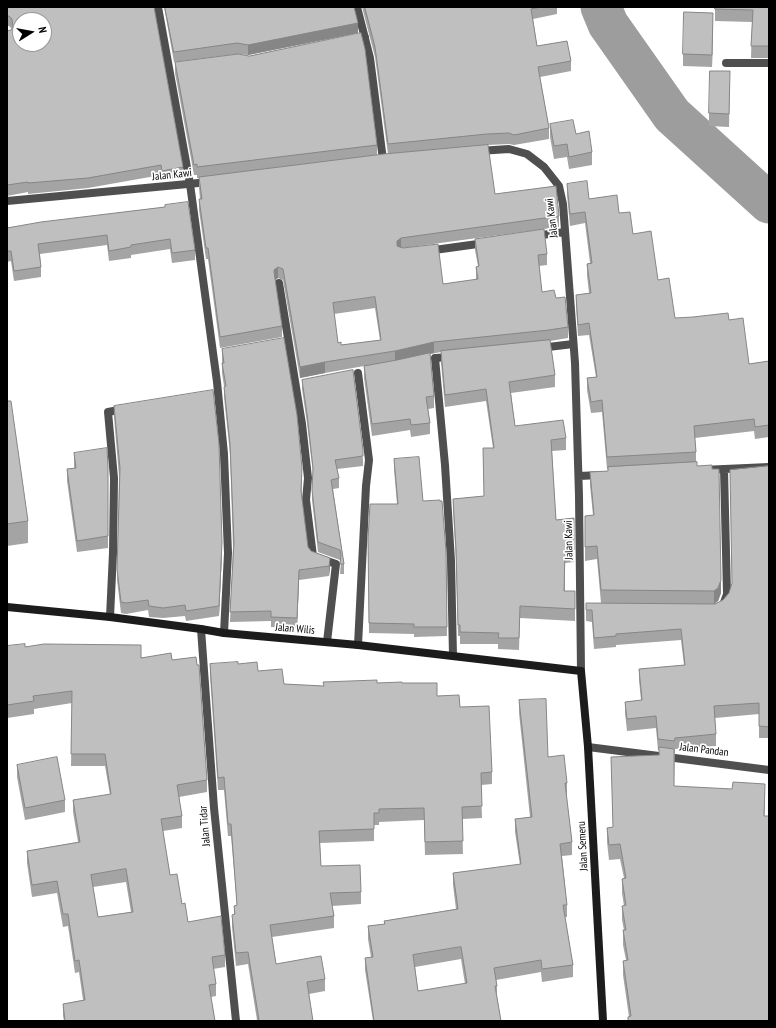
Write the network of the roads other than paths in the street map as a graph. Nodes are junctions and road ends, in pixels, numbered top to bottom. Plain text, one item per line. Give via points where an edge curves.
1 (158, 7) edge
2 (357, 7) edge
3 (365, 37) junction
4 (342, 42) edge
5 (726, 63) dead end
6 (769, 63) edge
7 (473, 152) edge
8 (383, 160) edge
9 (221, 180) edge
10 (190, 184) junction
11 (7, 201) edge
12 (565, 232) junction
13 (526, 237) edge
14 (496, 242) edge
15 (418, 252) edge
16 (278, 283) dead end
17 (573, 344) junction
18 (535, 348) edge
19 (458, 356) edge
20 (358, 373) dead end
21 (132, 408) edge
22 (769, 467) edge
23 (724, 469) junction
24 (695, 470) edge
25 (610, 474) edge
26 (578, 476) junction
27 (7, 607) edge
28 (715, 610) edge
29 (110, 617) junction
30 (201, 629) junction
31 (224, 633) junction
32 (327, 642) junction
33 (358, 645) junction
34 (453, 656) junction
35 (581, 671) junction
36 (588, 746) junction
37 (769, 770) edge
38 (236, 1021) edge
39 (603, 1021) edge

1 - 10 street via 173,67
2 - 3 street
3 - 4 street
3 - 8 street
5 - 6 street
7 - 12 street, Jalan Kawi via 509,149 527,154 544,167 559,186
9 - 10 street, Jalan Kawi
10 - 11 street, Jalan Kawi
10 - 31 street via 217,354 215,395 224,454 228,553
12 - 13 street
12 - 17 street, Jalan Kawi
14 - 15 street
16 - 32 street via 285,342 299,384 308,478 306,500 313,556 336,564
17 - 18 street
17 - 26 street, Jalan Kawi
19 - 34 street via 432,359 445,465
20 - 33 street via 369,460
21 - 29 street via 108,412 114,478
22 - 23 street
23 - 24 street
23 - 28 street via 727,594 722,607
25 - 26 street
26 - 35 street, Jalan Kawi via 585,609
27 - 29 main road, Jalan Wilis
29 - 30 main road, Jalan Wilis
30 - 31 main road, Jalan Wilis
30 - 38 street, Jalan Tidar via 214,808
31 - 32 main road, Jalan Wilis
32 - 33 main road, Jalan Wilis
33 - 34 main road, Jalan Wilis
34 - 35 main road, Jalan Wilis
35 - 36 main road, Jalan Semeru
36 - 37 street, Jalan Pandan
36 - 39 main road, Jalan Semeru

